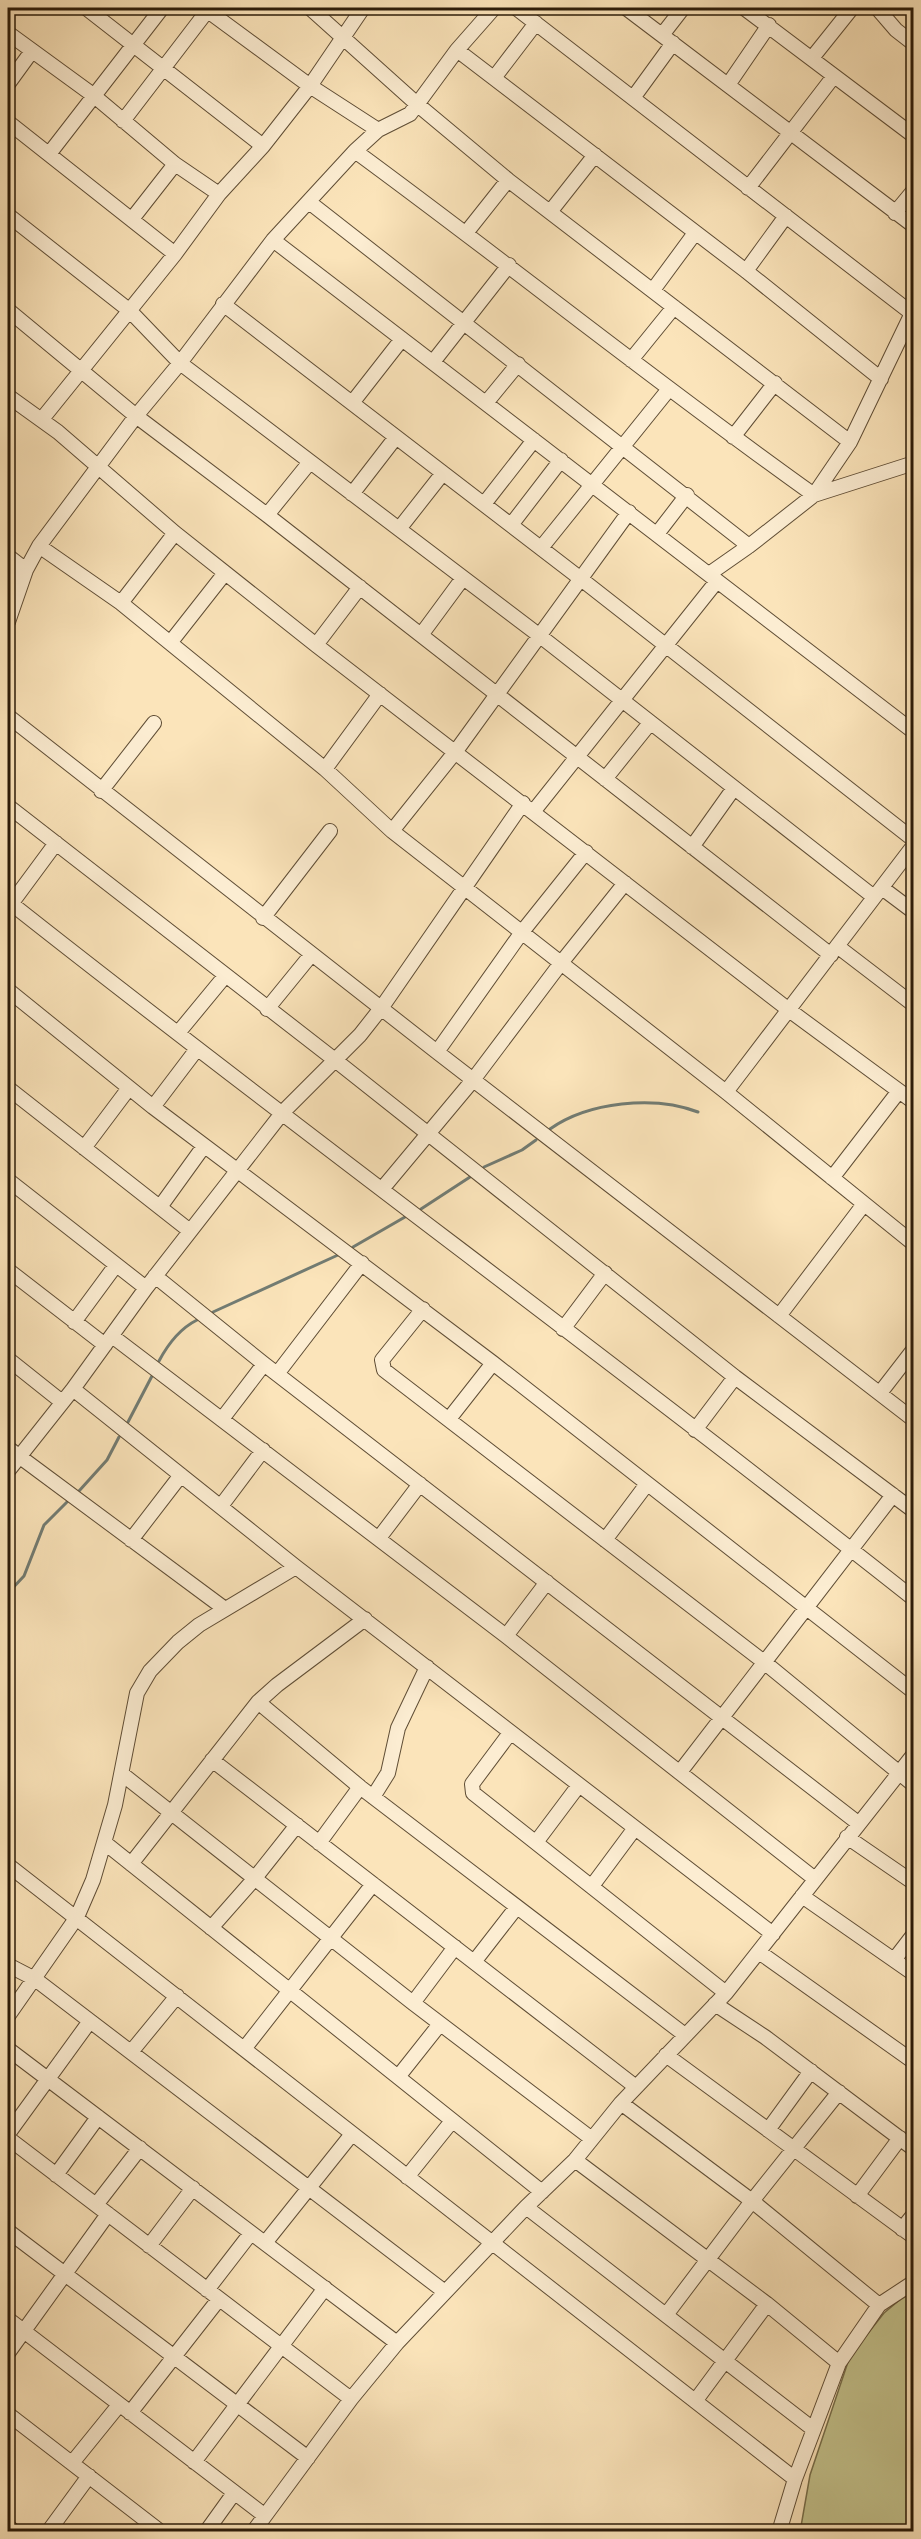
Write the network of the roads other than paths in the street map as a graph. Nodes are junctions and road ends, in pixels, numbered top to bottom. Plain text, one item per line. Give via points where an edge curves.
1 (86, 8) edge
2 (162, 8) edge
3 (310, 8) edge
4 (363, 8) edge
5 (494, 8) edge
6 (516, 8) edge
7 (683, 8) edge
8 (744, 8) edge
9 (852, 8) edge
10 (206, 9) edge
11 (631, 9) edge
12 (882, 9) edge
13 (536, 23) junction
14 (768, 25) junction
15 (8, 33) edge
16 (342, 35) junction
17 (668, 39) junction
18 (133, 44) junction
19 (914, 44) edge
20 (457, 50) junction
21 (32, 51) junction
22 (812, 57) junction
23 (164, 68) junction
24 (834, 76) junction
25 (494, 78) junction
26 (8, 84) edge
27 (728, 85) junction
28 (310, 86) junction
29 (93, 96) junction
30 (633, 98) junction
31 (418, 105) junction
32 (123, 121) junction
33 (8, 122) edge
34 (378, 129) junction
35 (790, 134) junction
36 (914, 136) edge
37 (263, 146) junction
38 (355, 151) junction
39 (49, 154) junction
40 (595, 155) junction
41 (175, 164) junction
42 (508, 180) junction
43 (748, 188) junction
44 (914, 190) edge
45 (219, 194) junction
46 (309, 202) junction
47 (550, 212) junction
48 (895, 213) junction
49 (8, 215) edge
50 (786, 216) junction
51 (132, 219) junction
52 (914, 226) edge
53 (466, 233) junction
54 (695, 233) junction
55 (273, 240) junction
56 (176, 254) junction
57 (509, 265) junction
58 (746, 271) junction
59 (653, 290) junction
60 (223, 304) junction
61 (674, 306) junction
62 (8, 310) edge
63 (130, 311) junction
64 (912, 312) edge
65 (464, 322) junction
66 (402, 339) junction
67 (631, 360) junction
68 (433, 362) junction
69 (180, 363) junction
70 (518, 364) junction
71 (81, 370) junction
72 (881, 379) junction
73 (775, 383) junction
74 (669, 388) junction
75 (8, 396) edge
76 (352, 403) junction
77 (486, 403) junction
78 (136, 416) junction
79 (42, 419) junction
80 (396, 437) junction
81 (733, 437) junction
82 (534, 440) junction
83 (850, 442) junction
84 (624, 447) junction
85 (561, 460) junction
86 (310, 462) junction
87 (914, 463) edge
88 (100, 467) junction
89 (443, 472) junction
90 (593, 484) junction
91 (352, 494) junction
92 (687, 495) junction
93 (814, 495) junction
94 (484, 504) junction
95 (629, 512) junction
96 (267, 514) junction
97 (511, 525) junction
98 (399, 529) junction
99 (175, 533) junction
100 (657, 534) junction
101 (39, 546) junction
102 (749, 546) junction
103 (541, 548) junction
104 (8, 556) edge
105 (26, 570) junction
106 (225, 573) junction
107 (713, 577) junction
108 (463, 578) junction
109 (581, 579) junction
110 (8, 580) edge
111 (360, 587) junction
112 (122, 603) junction
113 (8, 622) edge
114 (421, 634) junction
115 (540, 636) junction
116 (170, 643) junction
117 (316, 645) junction
118 (666, 646) junction
119 (380, 694) junction
120 (497, 694) junction
121 (622, 701) junction
122 (8, 716) edge
123 (153, 723) dead end
124 (650, 723) junction
125 (914, 732) edge
126 (456, 751) junction
127 (576, 756) junction
128 (325, 769) junction
129 (605, 779) junction
130 (734, 788) junction
131 (101, 790) junction
132 (8, 806) edge
133 (528, 808) junction
134 (330, 831) dead end
135 (392, 831) junction
136 (914, 840) edge
137 (56, 843) junction
138 (914, 845) edge
139 (693, 847) junction
140 (586, 852) junction
141 (625, 883) junction
142 (464, 886) junction
143 (878, 892) junction
144 (9, 904) edge
145 (914, 912) edge
146 (263, 918) junction
147 (522, 932) junction
148 (834, 950) junction
149 (311, 955) junction
150 (561, 963) junction
151 (225, 976) junction
152 (8, 990) edge
153 (914, 1005) edge
154 (382, 1007) junction
155 (267, 1009) junction
156 (789, 1010) junction
157 (177, 1033) junction
158 (197, 1049) junction
159 (437, 1052) junction
160 (335, 1060) junction
161 (473, 1080) junction
162 (8, 1088) edge
163 (129, 1088) junction
164 (726, 1092) junction
165 (908, 1094) edge
166 (153, 1107) junction
167 (283, 1112) junction
168 (428, 1133) junction
169 (204, 1146) junction
170 (84, 1148) junction
171 (238, 1170) junction
172 (832, 1178) junction
173 (8, 1180) edge
174 (382, 1189) junction
175 (864, 1204) junction
176 (159, 1207) junction
177 (190, 1231) junction
178 (914, 1244) edge
179 (362, 1263) junction
180 (116, 1265) junction
181 (8, 1270) edge
182 (605, 1274) junction
183 (155, 1276) junction
184 (146, 1288) junction
185 (423, 1310) junction
186 (779, 1316) junction
187 (74, 1322) junction
188 (562, 1329) junction
189 (109, 1340) junction
190 (914, 1349) edge
191 (8, 1359) edge
192 (493, 1363) junction
193 (264, 1364) junction
194 (277, 1374) junction
195 (735, 1377) junction
196 (73, 1389) junction
197 (880, 1393) junction
198 (62, 1402) junction
199 (222, 1419) junction
200 (449, 1419) junction
201 (914, 1420) edge
202 (695, 1430) junction
203 (263, 1450) junction
204 (13, 1452) edge
205 (8, 1471) edge
206 (181, 1475) junction
207 (420, 1484) junction
208 (647, 1484) junction
209 (893, 1496) junction
210 (220, 1506) junction
211 (914, 1511) edge
212 (379, 1538) junction
213 (131, 1540) junction
214 (605, 1540) junction
215 (851, 1549) junction
216 (296, 1566) junction
217 (547, 1582) junction
218 (914, 1599) edge
219 (806, 1608) junction
220 (225, 1609) junction
221 (365, 1619) junction
222 (506, 1636) junction
223 (764, 1662) junction
224 (427, 1667) junction
225 (914, 1692) edge
226 (258, 1702) junction
227 (721, 1718) junction
228 (510, 1733) junction
229 (914, 1754) edge
230 (212, 1760) junction
231 (680, 1772) junction
232 (899, 1772) junction
233 (122, 1774) junction
234 (579, 1785) junction
235 (914, 1785) edge
236 (360, 1787) junction
237 (373, 1797) junction
238 (171, 1812) junction
239 (858, 1823) junction
240 (297, 1825) junction
241 (635, 1828) junction
242 (847, 1837) junction
243 (537, 1841) junction
244 (105, 1843) junction
245 (320, 1843) junction
246 (131, 1864) junction
247 (8, 1865) edge
248 (255, 1878) junction
249 (815, 1879) junction
250 (914, 1883) edge
251 (373, 1884) junction
252 (592, 1886) junction
253 (802, 1896) junction
254 (516, 1908) junction
255 (77, 1917) junction
256 (211, 1928) junction
257 (772, 1934) junction
258 (914, 1934) edge
259 (331, 1938) junction
260 (455, 1947) junction
261 (759, 1952) junction
262 (894, 1960) junction
263 (474, 1962) junction
264 (8, 1965) edge
265 (914, 1974) edge
266 (35, 1979) junction
267 (290, 1991) junction
268 (726, 1993) junction
269 (177, 1996) junction
270 (413, 2003) junction
271 (716, 2004) junction
272 (8, 2016) edge
273 (90, 2021) junction
274 (440, 2024) junction
275 (685, 2035) junction
276 (8, 2049) edge
277 (244, 2049) junction
278 (131, 2052) junction
279 (666, 2055) junction
280 (914, 2062) edge
281 (811, 2071) junction
282 (398, 2077) junction
283 (47, 2079) junction
284 (636, 2087) junction
285 (839, 2092) junction
286 (621, 2103) junction
287 (98, 2117) junction
288 (452, 2121) junction
289 (768, 2130) junction
290 (352, 2134) junction
291 (8, 2136) edge
292 (900, 2138) junction
293 (592, 2139) junction
294 (140, 2148) junction
295 (793, 2148) junction
296 (914, 2149) edge
297 (574, 2160) junction
298 (56, 2175) junction
299 (407, 2177) junction
300 (193, 2188) junction
301 (309, 2188) junction
302 (542, 2192) junction
303 (857, 2196) junction
304 (752, 2201) junction
305 (96, 2205) junction
306 (526, 2207) junction
307 (108, 2214) junction
308 (914, 2214) edge
309 (8, 2231) edge
310 (251, 2233) junction
311 (908, 2233) edge
312 (265, 2243) junction
313 (491, 2243) junction
314 (149, 2246) junction
315 (709, 2260) junction
316 (65, 2274) junction
317 (914, 2282) edge
318 (325, 2288) junction
319 (207, 2290) junction
320 (445, 2292) junction
321 (219, 2299) junction
322 (767, 2304) junction
323 (879, 2305) junction
324 (666, 2315) junction
325 (8, 2319) edge
326 (24, 2332) junction
327 (397, 2343) junction
328 (280, 2345) junction
329 (8, 2353) edge
330 (175, 2357) junction
331 (725, 2359) junction
332 (839, 2363) junction
333 (351, 2399) junction
334 (696, 2400) junction
335 (119, 2404) junction
336 (237, 2404) junction
337 (130, 2413) junction
338 (8, 2414) edge
339 (813, 2429) junction
340 (308, 2458) junction
341 (194, 2462) junction
342 (72, 2463) junction
343 (89, 2476) junction
344 (795, 2479) junction
345 (234, 2493) junction
346 (264, 2516) junction
347 (8, 2526) edge
348 (154, 2530) edge
349 (14, 2532) edge
350 (48, 2532) edge
351 (206, 2532) edge
352 (253, 2532) edge
353 (778, 2532) edge

1 - 18 street
2 - 18 street
3 - 16 street
4 - 16 street
5 - 20 street
6 - 13 street
7 - 17 street
8 - 14 street
9 - 22 street
10 - 23 street
10 - 28 street
11 - 17 street
12 - 19 street via 896,30
13 - 25 street
13 - 30 street
14 - 22 street
14 - 27 street
15 - 21 street
16 - 28 street
16 - 31 street
17 - 27 street
17 - 30 street
18 - 23 street
18 - 29 street
20 - 25 street
20 - 31 street
21 - 26 street
21 - 29 street
22 - 24 street
23 - 32 street
23 - 37 street
24 - 35 street
24 - 36 street
25 - 40 street
27 - 35 street
28 - 34 street
28 - 37 street
29 - 32 street
29 - 39 street
30 - 43 street
31 - 34 street via 401,119
31 - 42 street
32 - 41 street
33 - 39 street
34 - 38 street
35 - 43 street
35 - 48 street
37 - 45 street
38 - 46 street
38 - 53 street
39 - 51 street
40 - 47 street
40 - 54 street
41 - 45 street
41 - 51 street
42 - 47 street
42 - 53 street
43 - 50 street
44 - 48 street
45 - 56 street
46 - 55 street
46 - 65 street
47 - 59 street
48 - 52 street
49 - 63 street
50 - 58 street
50 - 64 street
51 - 56 street
53 - 57 street
54 - 58 street
54 - 59 street
55 - 60 street
55 - 66 street
56 - 63 street
57 - 65 street
57 - 67 street
58 - 72 street
59 - 61 street
60 - 69 street
60 - 76 street
61 - 67 street
61 - 73 street
62 - 71 street
63 - 69 street
63 - 71 street
64 - 72 street
65 - 68 street
65 - 70 street
66 - 68 street
66 - 76 street
67 - 74 street
68 - 77 street
69 - 78 street
69 - 86 street
70 - 77 street
70 - 84 street
71 - 78 street
71 - 79 street
72 - 83 street
73 - 81 street
73 - 83 street
74 - 81 street
74 - 84 street
75 - 79 street
76 - 80 street
77 - 82 street
78 - 88 street
78 - 96 street
79 - 88 street
80 - 89 street
80 - 91 street
81 - 93 street
82 - 85 street
82 - 94 street
83 - 93 street
84 - 90 street
84 - 92 street
85 - 90 street
85 - 97 street
86 - 91 street
86 - 96 street
87 - 93 street
88 - 99 street
88 - 101 street
89 - 94 street
89 - 98 street
90 - 95 street
90 - 103 street
91 - 98 street
92 - 100 street
92 - 102 street
93 - 102 street
94 - 97 street
95 - 100 street
95 - 109 street
96 - 111 street
97 - 103 street
98 - 108 street
99 - 106 street
99 - 112 street
100 - 107 street
101 - 105 street
101 - 112 street
102 - 107 street
103 - 109 street
104 - 105 street
105 - 110 street
105 - 113 street
106 - 116 street
106 - 117 street
107 - 118 street
107 - 125 street
108 - 114 street
108 - 115 street
109 - 115 street
109 - 118 street
111 - 114 street
111 - 117 street
112 - 116 street
114 - 120 street
115 - 120 street
115 - 121 street
116 - 128 street
117 - 119 street
118 - 121 street
118 - 136 street
119 - 126 street
119 - 128 street
120 - 126 street
120 - 127 street
121 - 124 street
121 - 127 street
122 - 131 street
123 - 131 street
124 - 129 street
124 - 130 street
126 - 133 street
126 - 135 street
127 - 129 street
127 - 133 street
128 - 135 street
129 - 139 street
130 - 139 street
130 - 143 street
131 - 146 street
132 - 137 street
133 - 140 street
133 - 142 street
134 - 146 street
135 - 142 street
137 - 144 street
137 - 151 street
138 - 143 street
139 - 148 street
140 - 141 street
140 - 147 street
141 - 150 street
141 - 156 street
142 - 147 street
142 - 154 street
143 - 145 street
143 - 148 street
144 - 157 street
146 - 149 street
147 - 150 street
147 - 159 street
148 - 153 street
148 - 156 street
149 - 154 street
149 - 155 street
150 - 161 street
150 - 164 street
151 - 155 street
151 - 157 street
152 - 163 street
154 - 159 street
154 - 160 street
155 - 160 street
156 - 164 street
156 - 165 street
157 - 158 street
158 - 166 street
158 - 167 street
159 - 161 street
160 - 167 street
160 - 168 street
161 - 168 street
161 - 186 street
162 - 170 street
163 - 166 street
163 - 170 street
164 - 172 street
165 - 172 street
166 - 169 street
167 - 171 street
167 - 174 street
168 - 174 street
168 - 182 street
169 - 171 street
169 - 176 street
170 - 176 street
171 - 177 street
171 - 179 street
172 - 175 street
173 - 180 street
174 - 188 street
175 - 178 street
175 - 186 street
176 - 177 street
177 - 183 street
179 - 185 street
179 - 194 street
180 - 184 street
180 - 187 street
181 - 187 street
182 - 188 street
182 - 195 street
183 - 184 street
183 - 193 street
184 - 189 street
185 - 192 street
185 - 200 street via 382,1365
186 - 197 street
187 - 189 street
188 - 202 street
189 - 196 street
189 - 199 street
190 - 197 street
191 - 198 street
192 - 200 street
192 - 208 street
193 - 194 street
193 - 199 street
194 - 207 street
195 - 202 street
195 - 209 street
196 - 198 street
196 - 206 street
197 - 201 street
198 - 204 street
199 - 203 street
200 - 214 street
202 - 215 street
203 - 210 street
203 - 212 street
204 - 205 street
204 - 213 street
206 - 210 street
206 - 213 street
207 - 212 street
207 - 217 street
208 - 214 street
208 - 219 street
209 - 211 street
209 - 215 street
210 - 216 street
212 - 222 street
213 - 220 street
214 - 223 street
215 - 218 street
215 - 219 street
216 - 220 street
216 - 221 street
217 - 222 street
217 - 227 street
219 - 223 street
219 - 225 street
220 - 233 street via 178,1642 150,1671 137,1693
221 - 224 street
221 - 226 street
222 - 231 street
223 - 227 street
223 - 232 street
224 - 228 street
224 - 237 street via 398,1728 388,1773
226 - 230 street
226 - 236 street
227 - 231 street
227 - 239 street
228 - 234 street
228 - 243 street via 471,1787
229 - 232 street
230 - 238 street
230 - 240 street
231 - 249 street
232 - 235 street
232 - 239 street
233 - 238 street
233 - 244 street
234 - 241 street
234 - 243 street
236 - 237 street
236 - 245 street
237 - 254 street
238 - 246 street
238 - 248 street
239 - 242 street
240 - 245 street
240 - 248 street
241 - 252 street
241 - 257 street
242 - 249 street
242 - 250 street
243 - 252 street
244 - 246 street
244 - 255 street
245 - 251 street
246 - 256 street
247 - 255 street
248 - 256 street
248 - 259 street
249 - 253 street
251 - 259 street
251 - 260 street
252 - 268 street
253 - 257 street
253 - 262 street
254 - 263 street
254 - 275 street
255 - 266 street
255 - 269 street
256 - 267 street
257 - 261 street
258 - 262 street
259 - 267 street
259 - 270 street
260 - 263 street
260 - 270 street
261 - 268 street
261 - 280 street
262 - 265 street
263 - 284 street
264 - 266 street
266 - 272 street
266 - 273 street
267 - 277 street
267 - 282 street
268 - 271 street
269 - 277 street
269 - 278 street
270 - 274 street
271 - 275 street
271 - 281 street
273 - 278 street
273 - 283 street
274 - 282 street
274 - 293 street
275 - 279 street
276 - 283 street
277 - 290 street
278 - 301 street
279 - 284 street
279 - 289 street
281 - 285 street
281 - 289 street
282 - 288 street
283 - 287 street
283 - 291 street
284 - 286 street
285 - 292 street
285 - 295 street
286 - 293 street
286 - 304 street
287 - 294 street
287 - 298 street
288 - 299 street
288 - 302 street
289 - 295 street
290 - 299 street
290 - 301 street
291 - 298 street
292 - 296 street
292 - 303 street
293 - 297 street
294 - 300 street
294 - 305 street
295 - 303 street
295 - 304 street
297 - 302 street
297 - 315 street
298 - 305 street
299 - 313 street
300 - 310 street
300 - 314 street
301 - 312 street
301 - 320 street
302 - 306 street
303 - 311 street
304 - 315 street
304 - 323 street
305 - 307 street
306 - 313 street
306 - 324 street
307 - 314 street
307 - 316 street
308 - 311 street
309 - 316 street
310 - 312 street
310 - 319 street
312 - 318 street
313 - 320 street
313 - 334 street
314 - 319 street
315 - 322 street
315 - 324 street
316 - 326 street
316 - 330 street
317 - 323 street
318 - 327 street
318 - 328 street
319 - 321 street
320 - 327 street
321 - 328 street
321 - 330 street
322 - 331 street
322 - 332 street
323 - 332 street
324 - 331 street
325 - 326 street
326 - 329 street
326 - 335 street
327 - 333 street
328 - 333 street
328 - 336 street
330 - 336 street
330 - 337 street
331 - 334 street
331 - 339 street
332 - 339 street
333 - 340 street
334 - 344 street
335 - 337 street
335 - 342 street
336 - 340 street
336 - 341 street
337 - 341 street
338 - 342 street
339 - 344 street
340 - 346 street
341 - 345 street
342 - 343 street
343 - 348 street
343 - 350 street
344 - 353 street
345 - 346 street
345 - 351 street
346 - 352 street
347 - 349 street

